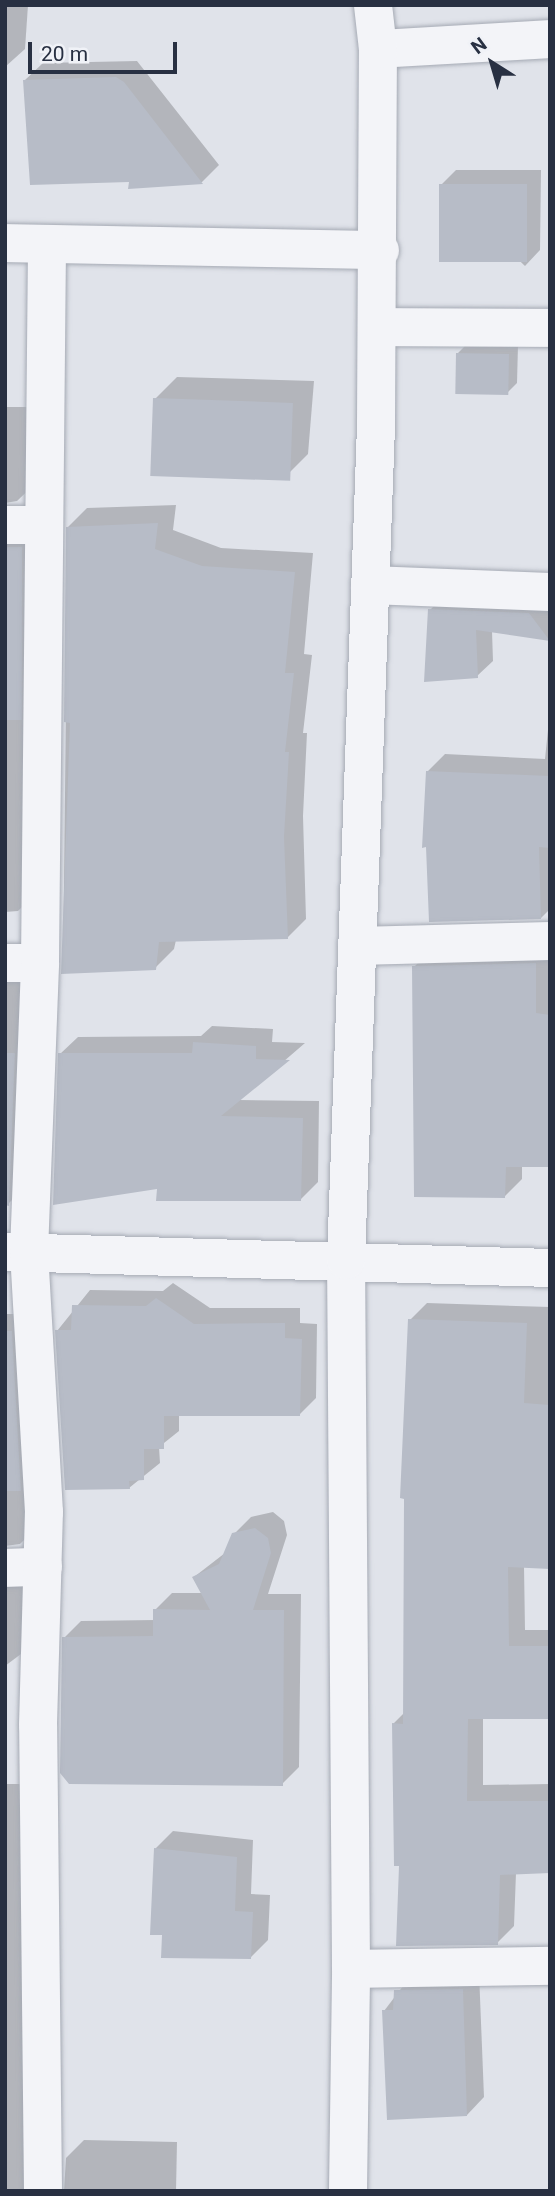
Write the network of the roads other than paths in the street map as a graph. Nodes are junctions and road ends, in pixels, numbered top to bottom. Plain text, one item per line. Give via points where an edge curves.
1 (373, 5) edge
2 (550, 39) edge
3 (378, 48) junction
4 (5, 243) edge
5 (47, 244) junction
6 (380, 250) junction
7 (378, 327) junction
8 (550, 328) edge
9 (24, 525) edge
10 (370, 584) junction
11 (550, 592) edge
12 (22, 751) edge
13 (550, 941) edge
14 (357, 946) junction
15 (22, 963) edge
16 (17, 1252) edge
17 (346, 1260) junction
18 (550, 1268) edge
19 (5, 1567) edge
20 (43, 1567) junction
21 (22, 1780) edge
22 (550, 1966) edge
23 (351, 1969) junction
24 (43, 2191) edge
25 (348, 2191) edge

1 - 3 street
2 - 3 street
3 - 6 street
4 - 5 street
5 - 6 street
5 - 9 street
6 - 7 street
7 - 8 street
7 - 10 street
9 - 12 street
10 - 11 street
10 - 14 street
12 - 15 street
13 - 14 street
14 - 17 street
15 - 16 street
16 - 17 street
16 - 20 street via 44,1512
17 - 18 street
17 - 23 street
19 - 20 street
20 - 21 street
21 - 24 street
22 - 23 street
23 - 25 street

